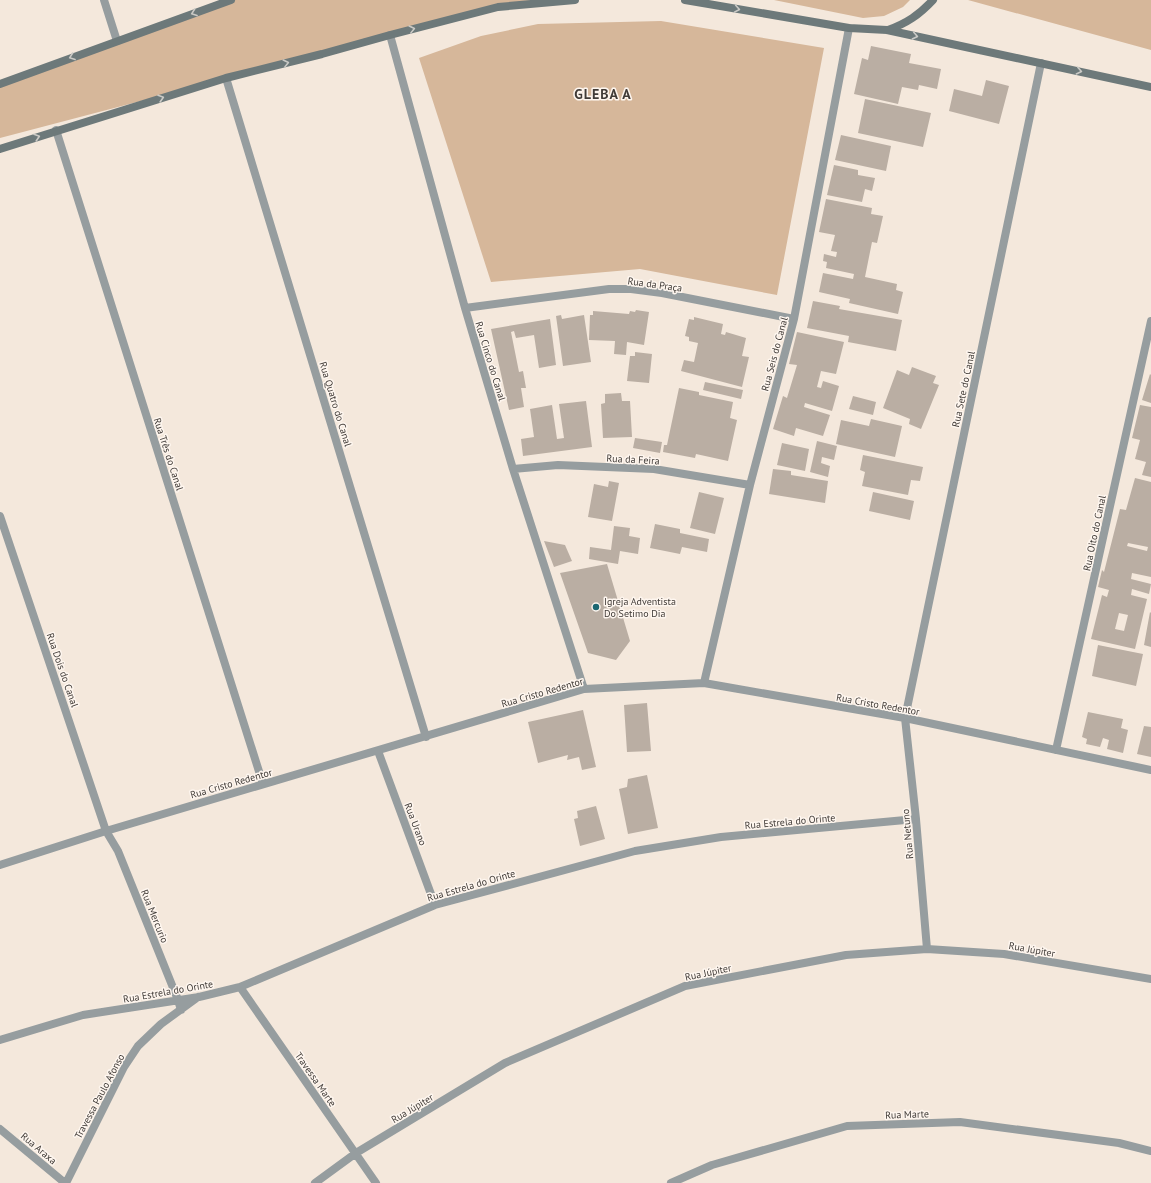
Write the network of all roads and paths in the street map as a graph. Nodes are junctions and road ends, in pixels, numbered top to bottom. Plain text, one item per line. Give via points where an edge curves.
1 (104, 0) edge
2 (231, 0) edge
3 (575, 0) edge
4 (685, 0) edge
5 (933, 0) edge
6 (849, 28) junction
7 (887, 30) junction
8 (390, 35) junction
9 (117, 41) junction
10 (1041, 63) junction
11 (226, 78) junction
12 (0, 84) edge
13 (1151, 87) edge
14 (56, 130) junction
15 (0, 149) edge
16 (465, 308) junction
17 (794, 319) junction
18 (1151, 321) edge
19 (513, 469) junction
20 (750, 485) junction
21 (0, 516) edge
22 (704, 683) junction
23 (584, 690) junction
24 (905, 718) junction
25 (426, 737) junction
26 (1056, 750) junction
27 (378, 751) junction
28 (1151, 770) edge
29 (263, 784) junction
30 (916, 819) junction
31 (106, 831) junction
32 (0, 865) edge
33 (435, 905) junction
34 (927, 949) junction
35 (1151, 979) edge
36 (240, 987) junction
37 (199, 997) junction
38 (178, 1000) junction
39 (181, 1010) junction
40 (0, 1040) edge
41 (0, 1129) edge
42 (1151, 1151) edge
43 (356, 1154) junction
44 (65, 1183) edge
45 (315, 1183) edge
46 (376, 1183) edge
47 (671, 1183) edge

1 - 9 street
2 -> 9 street
8 -> 3 street via 498,7
4 -> 6 street
5 - 7 street via 923,12 903,25
6 - 7 street
6 - 17 street, Rua Seis do Canal
7 -> 10 street
11 -> 8 street
8 - 16 street, Rua Cinco do Canal
9 -> 12 street
10 -> 13 street
10 - 24 street, Rua Sete do Canal
14 -> 11 street
11 - 25 street, Rua Quatro do Canal
15 -> 14 street
14 - 29 street, Rua Três do Canal
16 - 17 street, Rua da Praça via 609,289 631,289
16 - 19 street, Rua Cinco do Canal
17 - 20 street, Rua Seis do Canal
18 - 26 street, Rua Oito do Canal
19 - 20 street, Rua da Feira via 558,465 654,468
19 - 23 street, Rua Cinco do Canal
20 - 22 street, Rua Seis do Canal
21 - 31 street, Rua Dois do Canal
22 - 23 street, Rua Cristo Redentor
22 - 24 street, Rua Cristo Redentor
23 - 25 street, Rua Cristo Redentor
24 - 26 street, Rua Cristo Redentor
24 - 30 street, Rua Netuno
25 - 27 street, Rua Cristo Redentor
26 - 28 street, Rua Cristo Redentor
27 - 29 street, Rua Cristo Redentor
27 - 33 street, Rua Urano
29 - 31 street, Rua Cristo Redentor
30 - 33 street, Rua Estrela do Orinte via 721,837 635,850
30 - 34 street, Rua Netuno
31 - 32 street, Rua Cristo Redentor
31 - 38 street, Rua Mercurio via 118,852
33 - 36 street, Rua Estrela do Orinte
34 - 35 street, Rua Júpiter via 1004,954
34 - 43 street, Rua Júpiter via 846,955 685,986 505,1063
36 - 37 street, Rua Estrela do Orinte
36 - 43 street, Travessa Marte
37 - 38 street, Rua Estrela do Orinte
37 - 39 street, Travessa Paulo Afonso
38 - 39 street, Rua Mercurio
38 - 40 street, Rua Estrela do Orinte via 83,1015
39 - 44 street, Travessa Paulo Afonso via 161,1024 131,1056
41 - 44 street, Rua Araxa
42 - 47 street, Rua Marte via 1119,1143 960,1122 847,1126 712,1165
43 - 45 street, Rua Júpiter
43 - 46 street, Travessa Marte

